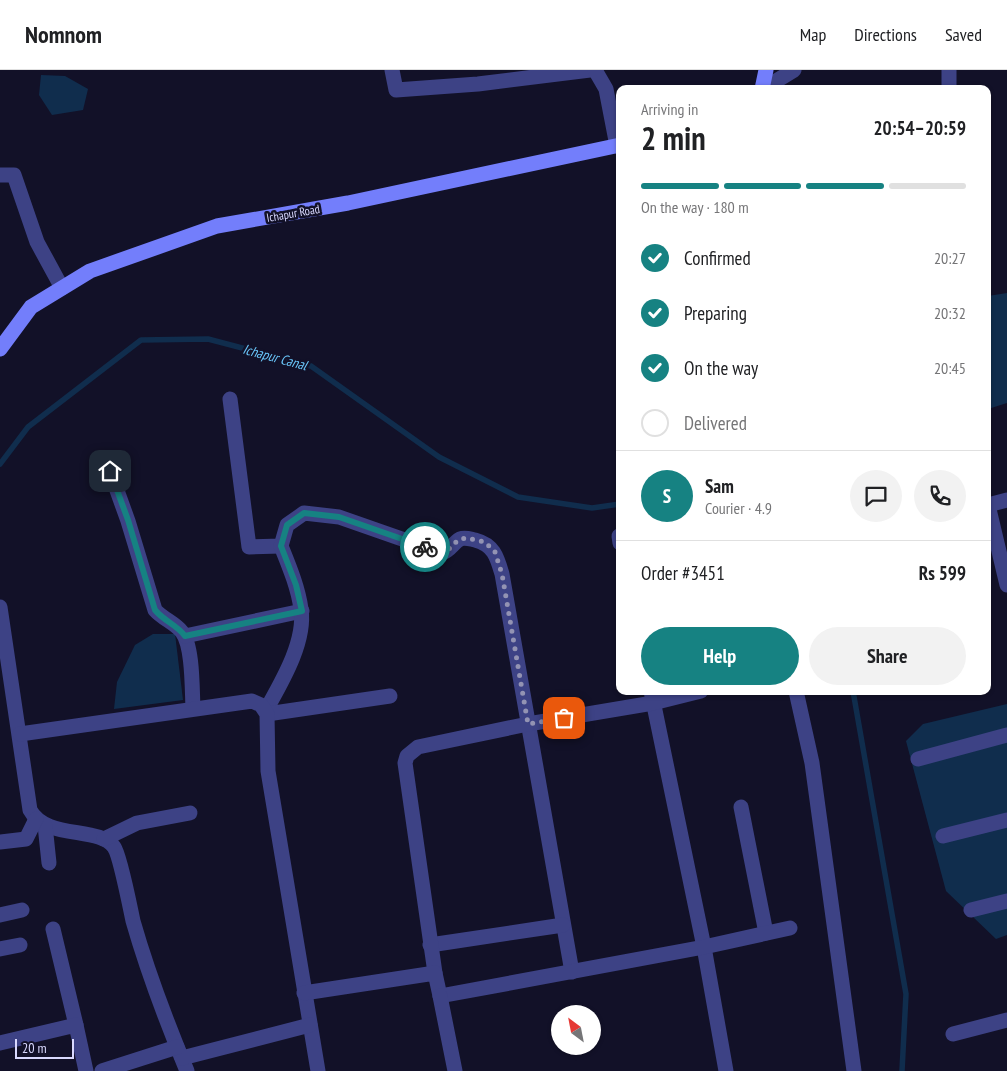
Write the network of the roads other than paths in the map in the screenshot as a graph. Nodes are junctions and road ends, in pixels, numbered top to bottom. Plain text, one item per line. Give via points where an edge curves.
1 (392, 70) edge
2 (590, 70) edge
3 (595, 70) edge
4 (766, 70) edge
5 (794, 70) edge
6 (949, 70) edge
7 (763, 85) edge
8 (769, 85) edge
9 (949, 85) edge
10 (616, 136) edge
11 (616, 146) edge
12 (0, 175) edge
13 (62, 288) junction
14 (0, 349) edge
15 (230, 399) dead end
16 (110, 471) dead end
17 (1007, 500) edge
18 (991, 504) edge
19 (991, 518) edge
20 (281, 546) junction
21 (1007, 585) edge
22 (0, 607) edge
23 (302, 611) junction
24 (185, 636) junction
25 (668, 695) edge
26 (797, 695) edge
27 (390, 696) dead end
28 (652, 697) edge
29 (194, 708) junction
30 (266, 712) junction
31 (528, 724) junction
32 (20, 734) junction
33 (1007, 735) edge
34 (918, 759) dead end
35 (741, 807) dead end
36 (190, 813) dead end
37 (1007, 820) edge
38 (41, 822) junction
39 (943, 836) dead end
40 (104, 839) junction
41 (0, 842) edge
42 (48, 863) dead end
43 (1007, 901) edge
44 (22, 910) dead end
45 (971, 910) dead end
46 (0, 915) edge
47 (563, 925) junction
48 (790, 928) dead end
49 (53, 929) dead end
50 (766, 933) junction
51 (20, 945) dead end
52 (430, 945) junction
53 (704, 947) junction
54 (0, 949) edge
55 (572, 972) junction
56 (435, 973) junction
57 (304, 993) junction
58 (440, 996) junction
59 (1007, 1020) edge
60 (76, 1025) junction
61 (310, 1026) junction
62 (953, 1034) dead end
63 (0, 1043) edge
64 (182, 1059) edge
65 (86, 1071) edge
66 (102, 1071) edge
67 (318, 1071) edge
68 (455, 1071) edge
69 (726, 1071) edge
70 (854, 1071) edge

1 - 2 street via 396,90
3 - 10 street via 606,88
4 - 7 street
5 - 8 street
6 - 9 street
11 - 13 street, Ichapur Road via 348,203 216,226 90,271
12 - 13 street via 14,175 37,242
13 - 14 street, Ichapur Road via 31,308
15 - 20 street via 249,547
16 - 24 street via 155,610
17 - 18 street
19 - 21 street
20 - 23 street
20 - 31 street via 287,525 304,513 339,517 442,553 458,540 466,538 491,546 502,574
22 - 32 street
23 - 24 street
23 - 30 street via 300,632 287,672
24 - 29 street
25 - 28 street
26 - 70 street via 812,763
27 - 30 street
28 - 31 street
28 - 53 street
29 - 30 street via 252,701
29 - 32 street
30 - 57 street via 268,771
31 - 47 street
31 - 52 street via 418,747 407,756 405,763
32 - 38 street via 30,807
33 - 34 street
35 - 50 street
36 - 40 street via 137,823
37 - 39 street
38 - 40 street
38 - 41 street via 26,839
38 - 42 street
40 - 64 street via 115,848 134,923
43 - 45 street
44 - 46 street
47 - 52 street
47 - 55 street
48 - 50 street
49 - 60 street
50 - 53 street
51 - 54 street
52 - 56 street
53 - 55 street
53 - 69 street
55 - 58 street
56 - 57 street
56 - 58 street
57 - 61 street
58 - 68 street
59 - 62 street
60 - 63 street
60 - 65 street
61 - 64 street
61 - 67 street
64 - 66 street

